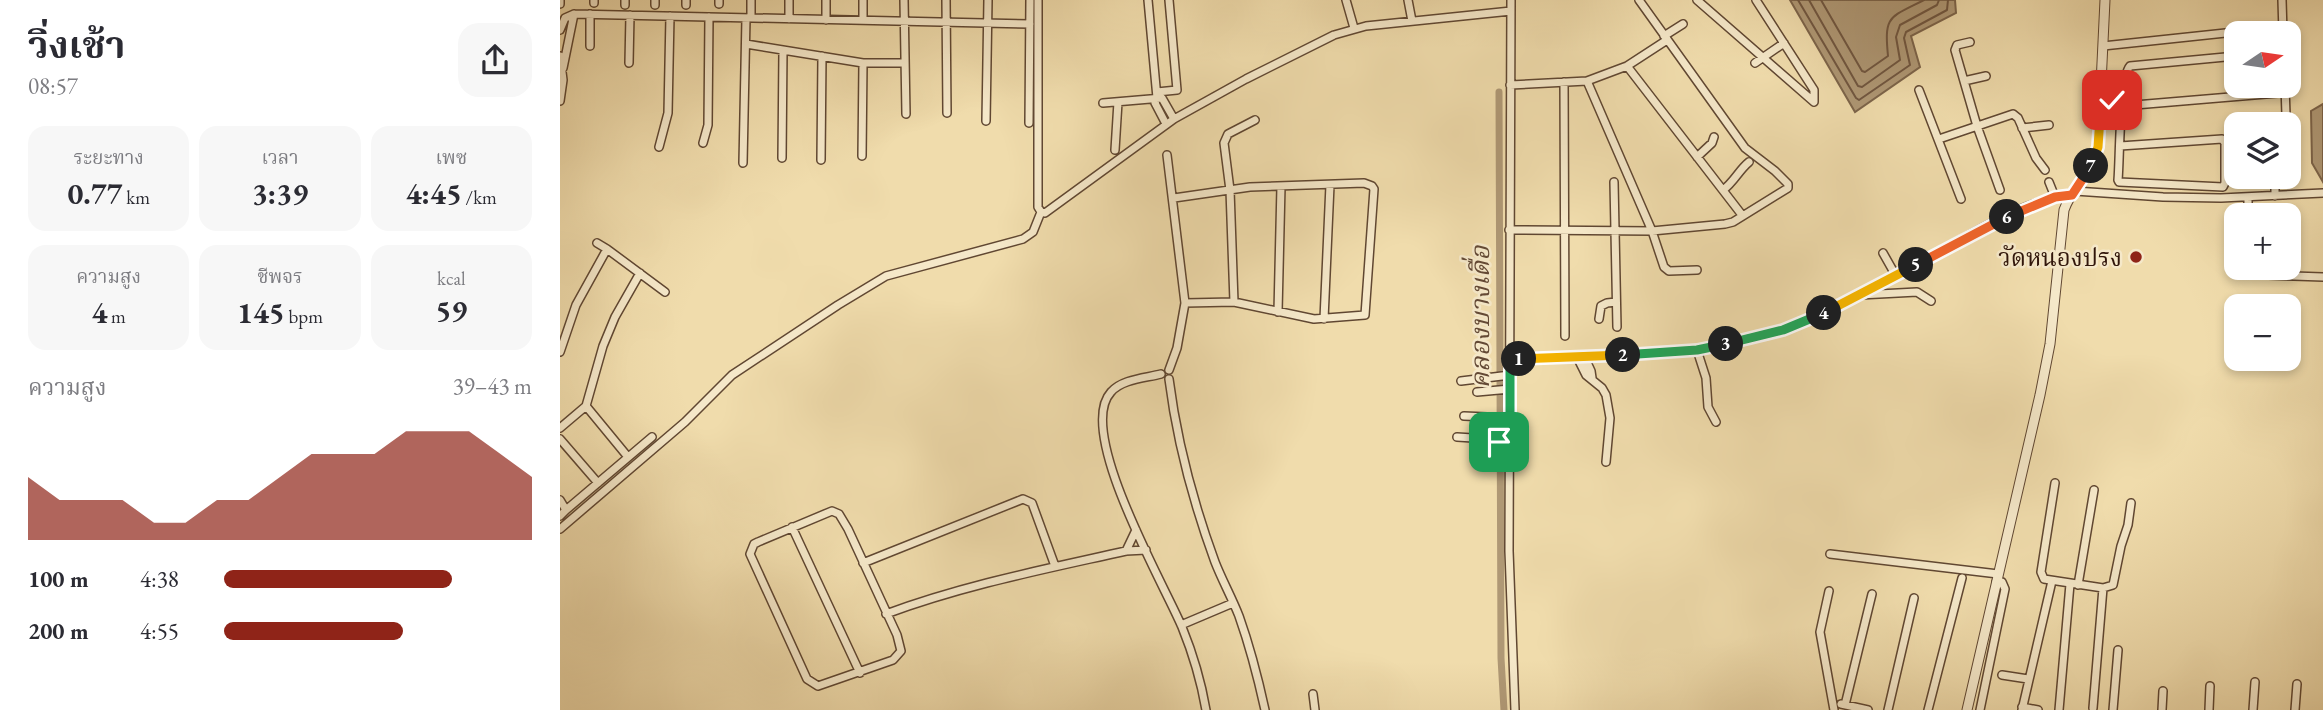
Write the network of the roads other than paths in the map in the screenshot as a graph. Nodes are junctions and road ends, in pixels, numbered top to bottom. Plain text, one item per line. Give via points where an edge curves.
1 (751, 0) edge
2 (789, 0) edge
3 (826, 0) edge
4 (863, 0) edge
5 (904, 0) edge
6 (946, 0) edge
7 (988, 0) edge
8 (1030, 0) edge
9 (1038, 0) edge
10 (1148, 0) edge
11 (1169, 0) edge
12 (1346, 0) edge
13 (1408, 0) edge
14 (1511, 0) edge
15 (1639, 0) edge
16 (1697, 0) edge
17 (1756, 0) edge
18 (2105, 0) edge
19 (2282, 0) edge
20 (1511, 11) junction
21 (574, 14) junction
22 (590, 14) junction
23 (630, 15) junction
24 (670, 16) junction
25 (709, 17) junction
26 (749, 18) junction
27 (789, 19) junction
28 (826, 20) junction
29 (863, 20) junction
30 (904, 21) junction
31 (1412, 21) junction
32 (2283, 21) edge
33 (946, 22) junction
34 (987, 23) junction
35 (1030, 24) junction
36 (1683, 24) dead end
37 (1354, 28) junction
38 (560, 30) edge
39 (2224, 35) edge
40 (1666, 38) junction
41 (1970, 42) dead end
42 (746, 44) junction
43 (1784, 44) junction
44 (590, 46) dead end
45 (2103, 46) junction
46 (783, 50) junction
47 (560, 56) edge
48 (822, 56) junction
49 (2224, 57) edge
50 (1763, 58) junction
51 (629, 63) dead end
52 (863, 63) junction
53 (904, 63) junction
54 (1755, 63) dead end
55 (1627, 66) junction
56 (563, 68) junction
57 (1986, 76) dead end
58 (1587, 81) junction
59 (1964, 81) junction
60 (1564, 82) junction
61 (1510, 85) junction
62 (1919, 90) dead end
63 (1157, 95) junction
64 (2224, 97) edge
65 (560, 101) edge
66 (1118, 102) junction
67 (1103, 103) dead end
68 (2122, 105) junction
69 (2101, 106) junction
70 (947, 113) dead end
71 (906, 114) dead end
72 (1174, 119) junction
73 (1255, 120) dead end
74 (986, 121) dead end
75 (1029, 123) dead end
76 (1166, 124) junction
77 (2049, 125) dead end
78 (1977, 126) junction
79 (2022, 128) junction
80 (1714, 136) dead end
81 (1939, 139) junction
82 (703, 143) dead end
83 (2120, 146) junction
84 (659, 148) dead end
85 (1115, 150) dead end
86 (1167, 155) dead end
87 (862, 156) dead end
88 (1697, 157) junction
89 (782, 158) dead end
90 (821, 160) dead end
91 (1749, 162) dead end
92 (743, 163) dead end
93 (2045, 170) dead end
94 (1614, 182) dead end
95 (2050, 182) dead end
96 (1330, 185) junction
97 (1281, 186) junction
98 (2275, 189) edge
99 (1230, 190) junction
100 (1723, 190) junction
101 (2000, 190) dead end
102 (2073, 193) junction
103 (2323, 193) edge
104 (2054, 194) junction
105 (2275, 196) junction
106 (2248, 197) junction
107 (1174, 198) junction
108 (1961, 199) dead end
109 (2248, 203) edge
110 (1041, 212) junction
111 (1742, 215) junction
112 (1509, 230) junction
113 (1565, 230) junction
114 (1615, 231) junction
115 (1652, 231) junction
116 (597, 243) dead end
117 (607, 249) junction
118 (1884, 253) dead end
119 (1697, 270) dead end
120 (640, 273) junction
121 (1894, 273) junction
122 (2301, 276) edge
123 (2323, 277) edge
124 (665, 292) dead end
125 (1860, 295) junction
126 (1931, 301) dead end
127 (1234, 302) junction
128 (1616, 302) junction
129 (1185, 303) junction
130 (1278, 312) junction
131 (1324, 319) junction
132 (1599, 319) dead end
133 (1616, 327) dead end
134 (1565, 336) dead end
135 (1697, 350) junction
136 (560, 352) edge
137 (1580, 356) junction
138 (1510, 360) junction
139 (1169, 370) junction
140 (1161, 374) junction
141 (1504, 375) junction
142 (1169, 379) junction
143 (1461, 381) dead end
144 (1505, 389) junction
145 (1477, 392) dead end
146 (586, 407) junction
147 (1464, 416) dead end
148 (1504, 418) junction
149 (1716, 422) dead end
150 (560, 428) edge
151 (652, 437) dead end
152 (1457, 437) dead end
153 (560, 439) edge
154 (1504, 443) junction
155 (628, 457) junction
156 (1606, 462) dead end
157 (598, 483) junction
158 (2055, 483) dead end
159 (2094, 490) dead end
160 (560, 500) edge
161 (2131, 503) dead end
162 (563, 513) edge
163 (792, 527) junction
164 (560, 530) edge
165 (1136, 530) junction
166 (1146, 550) junction
167 (1126, 551) junction
168 (1830, 554) dead end
169 (863, 563) junction
170 (1055, 566) junction
171 (1962, 578) dead end
172 (1997, 578) junction
173 (2052, 581) junction
174 (2074, 584) junction
175 (2104, 588) junction
176 (1829, 591) dead end
177 (1872, 594) dead end
178 (1914, 598) dead end
179 (1233, 603) junction
180 (886, 614) junction
181 (1181, 625) junction
182 (2118, 650) dead end
183 (1976, 670) junction
184 (860, 673) junction
185 (1994, 673) junction
186 (2028, 679) junction
187 (2255, 682) dead end
188 (2297, 684) dead end
189 (2210, 686) dead end
190 (2163, 691) dead end
191 (1313, 694) dead end
192 (1845, 705) junction
193 (1833, 706) edge
194 (2022, 708) edge
195 (2093, 708) dead end
196 (1205, 710) edge
197 (1265, 710) edge
198 (1315, 710) edge
199 (1515, 710) edge
200 (1868, 710) edge
201 (1888, 710) edge
202 (1928, 710) edge
203 (1967, 710) edge
204 (1980, 710) edge
205 (2038, 710) edge
206 (2059, 710) edge
207 (2113, 710) edge
208 (2162, 710) edge
209 (2209, 710) edge
210 (2253, 710) edge
211 (2295, 710) edge

1 - 26 street
2 - 27 street
3 - 28 street
4 - 29 street
5 - 30 street
6 - 33 street
7 - 34 street
8 - 35 street
9 - 110 street
10 - 63 street
11 - 63 street via 1177,90
12 - 37 street
13 - 31 street
14 - 20 street
15 - 40 street
16 - 50 street
17 - 43 street
18 - 45 street
19 - 32 street
20 - 31 street
20 - 61 street
21 - 22 street
21 - 38 street
21 - 56 street
22 - 23 street
22 - 44 street
23 - 24 street
23 - 51 street
24 - 25 street
24 - 84 street via 668,113
25 - 26 street
25 - 82 street via 708,125
26 - 27 street
26 - 42 street
27 - 28 street
28 - 29 street
29 - 30 street
30 - 33 street
30 - 53 street
31 - 37 street
33 - 34 street
33 - 70 street
34 - 35 street
34 - 74 street
35 - 75 street
36 - 40 street
37 - 72 street
39 - 45 street
40 - 55 street
40 - 111 street via 1745,148 1788,184 1786,190
41 - 59 street via 1955,50
42 - 46 street
42 - 92 street
43 - 50 street
43 - 50 street via 1814,90 1814,102
45 - 69 street
46 - 48 street
46 - 89 street
47 - 56 street
48 - 52 street
48 - 90 street
49 - 68 street via 2130,66
50 - 54 street
52 - 53 street
52 - 87 street
53 - 71 street
55 - 58 street
55 - 88 street
56 - 65 street
57 - 59 street
58 - 60 street
58 - 115 street
59 - 78 street
60 - 61 street
60 - 113 street
61 - 112 street
62 - 81 street
63 - 66 street
63 - 72 street
63 - 76 street via 1156,107
64 - 68 street
66 - 67 street
66 - 85 street
68 - 69 street
68 - 83 street
69 - 102 street via 2096,156
72 - 76 street
73 - 99 street via 1225,139
76 - 110 street via 1048,212
77 - 79 street
78 - 79 street via 2010,114
78 - 81 street
78 - 101 street
79 - 93 street
80 - 88 street
81 - 108 street
83 - 83 street via 2118,180 2122,184 2224,185 2222,139
86 - 107 street
88 - 100 street
91 - 100 street
94 - 114 street
95 - 104 street
96 - 97 street
96 - 131 street
96 - 131 street via 1369,184 1375,194 1366,312 1361,317
97 - 99 street
97 - 130 street
98 - 105 street
99 - 107 street
99 - 127 street
100 - 111 street
102 - 104 street
102 - 106 street
102 - 172 street via 2064,210 2050,344
103 - 105 street
104 - 121 street
105 - 106 street
106 - 109 street
107 - 129 street
110 - 164 street via 1033,232 1023,239 886,276 751,360
111 - 115 street via 1725,224
112 - 113 street
112 - 138 street
113 - 114 street
113 - 134 street
114 - 115 street
114 - 128 street
115 - 119 street via 1664,267 1669,271
116 - 117 street
117 - 120 street
117 - 136 street via 576,305
118 - 121 street
120 - 124 street
120 - 146 street via 603,346
121 - 125 street
122 - 123 street
125 - 126 street via 1917,292
125 - 135 street via 1783,330
127 - 129 street
127 - 130 street
128 - 132 street via 1603,304
128 - 133 street
129 - 139 street
130 - 131 street
135 - 137 street
135 - 149 street via 1706,378 1708,407
137 - 138 street
137 - 156 street via 1609,406
138 - 141 street
139 - 140 street
139 - 142 street
140 - 142 street
140 - 165 street via 1119,386 1102,411 1114,475
141 - 143 street
141 - 144 street
142 - 179 street via 1190,486
144 - 145 street
144 - 148 street
146 - 150 street
146 - 155 street
147 - 148 street
148 - 154 street
151 - 155 street
152 - 154 street
153 - 157 street
154 - 199 street
155 - 157 street
157 - 162 street
158 - 173 street via 2041,572 2042,578
159 - 174 street
160 - 162 street
161 - 175 street via 2115,582
163 - 169 street via 836,512
163 - 184 street
163 - 184 street via 758,542 751,550 751,561 810,683 822,685
165 - 166 street
165 - 167 street
166 - 167 street
166 - 181 street
167 - 170 street
168 - 172 street
169 - 170 street via 1023,499 1032,503
169 - 180 street
170 - 180 street
171 - 202 street
172 - 183 street
172 - 185 street via 2005,589
173 - 174 street
173 - 186 street
174 - 175 street
174 - 206 street
175 - 195 street
176 - 193 street via 1820,632
177 - 192 street
178 - 201 street
179 - 181 street
179 - 197 street
180 - 184 street via 901,651 893,660
181 - 196 street via 1199,675
182 - 207 street
183 - 185 street
183 - 203 street
185 - 186 street
185 - 204 street
186 - 194 street
187 - 210 street
188 - 211 street
189 - 209 street
190 - 208 street
191 - 198 street
192 - 193 street
192 - 200 street
194 - 205 street

